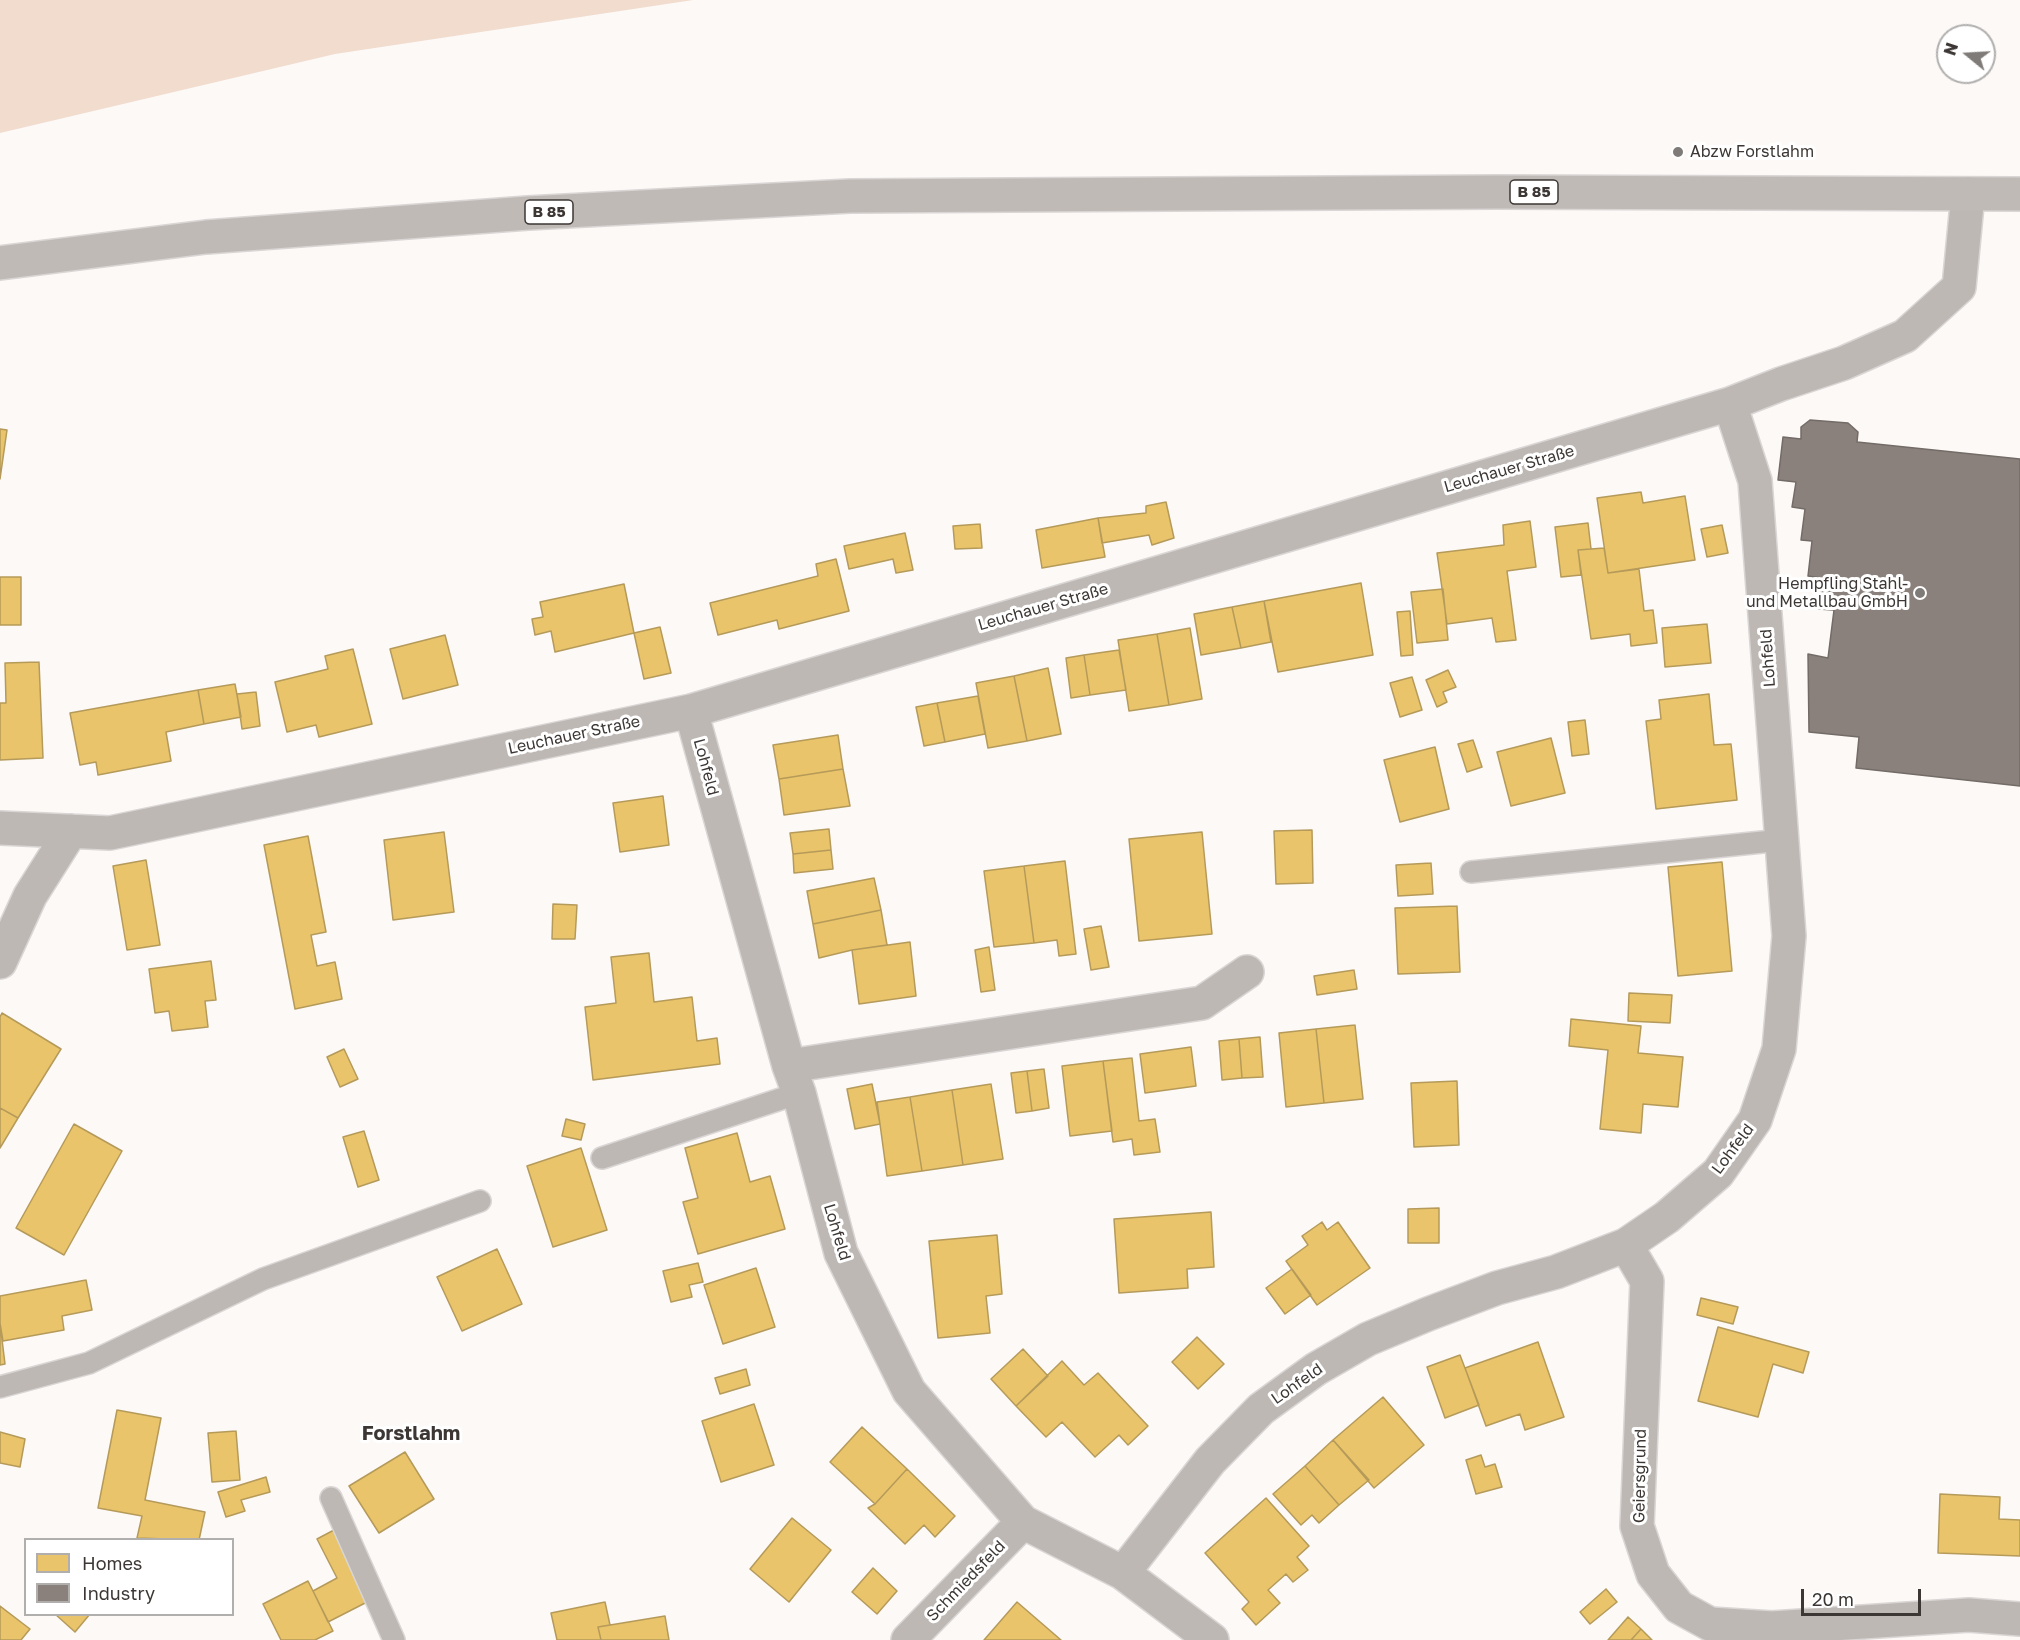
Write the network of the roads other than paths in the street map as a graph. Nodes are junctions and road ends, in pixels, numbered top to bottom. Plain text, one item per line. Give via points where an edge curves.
1 (1968, 194) junction
2 (2020, 194) edge
3 (0, 263) edge
4 (1730, 404) junction
5 (691, 711) junction
6 (0, 828) edge
7 (71, 831) junction
8 (1782, 840) junction
9 (1471, 872) dead end
10 (0, 962) edge
11 (1248, 972) dead end
12 (794, 1079) junction
13 (602, 1158) dead end
14 (480, 1202) dead end
15 (1626, 1245) junction
16 (0, 1387) edge
17 (331, 1498) dead end
18 (1023, 1522) junction
19 (1123, 1573) junction
20 (2020, 1619) edge
21 (394, 1640) edge
22 (908, 1640) edge
23 (1212, 1640) edge

1 - 2 main road, B 85
1 - 3 main road, B 85 via 850,196 528,213 206,237
1 - 4 street, Leuchauer Straße via 1959,287 1905,336 1844,363
4 - 5 street, Leuchauer Straße
4 - 8 street, Lohfeld via 1755,481
5 - 7 street, Leuchauer Straße via 110,833
5 - 12 street, Lohfeld
6 - 7 street, Leuchauer Straße
7 - 10 street via 30,896
8 - 9 lane
8 - 15 street, Lohfeld via 1789,936 1779,1049 1755,1120 1718,1173 1667,1217
11 - 12 street via 1202,1003
12 - 13 lane
12 - 18 street, Lohfeld via 841,1253 909,1391
14 - 16 lane via 263,1279 89,1363
15 - 19 street, Lohfeld via 1428,1314 1368,1339 1316,1369 1262,1409 1210,1461
15 - 20 street, Geiersgrund via 1647,1281 1637,1526 1653,1574 1679,1607 1710,1624 1772,1628 1969,1615
17 - 21 lane
18 - 19 street, Lohfeld
18 - 22 street, Schmiedsfeld
19 - 23 street, Lohfeld

